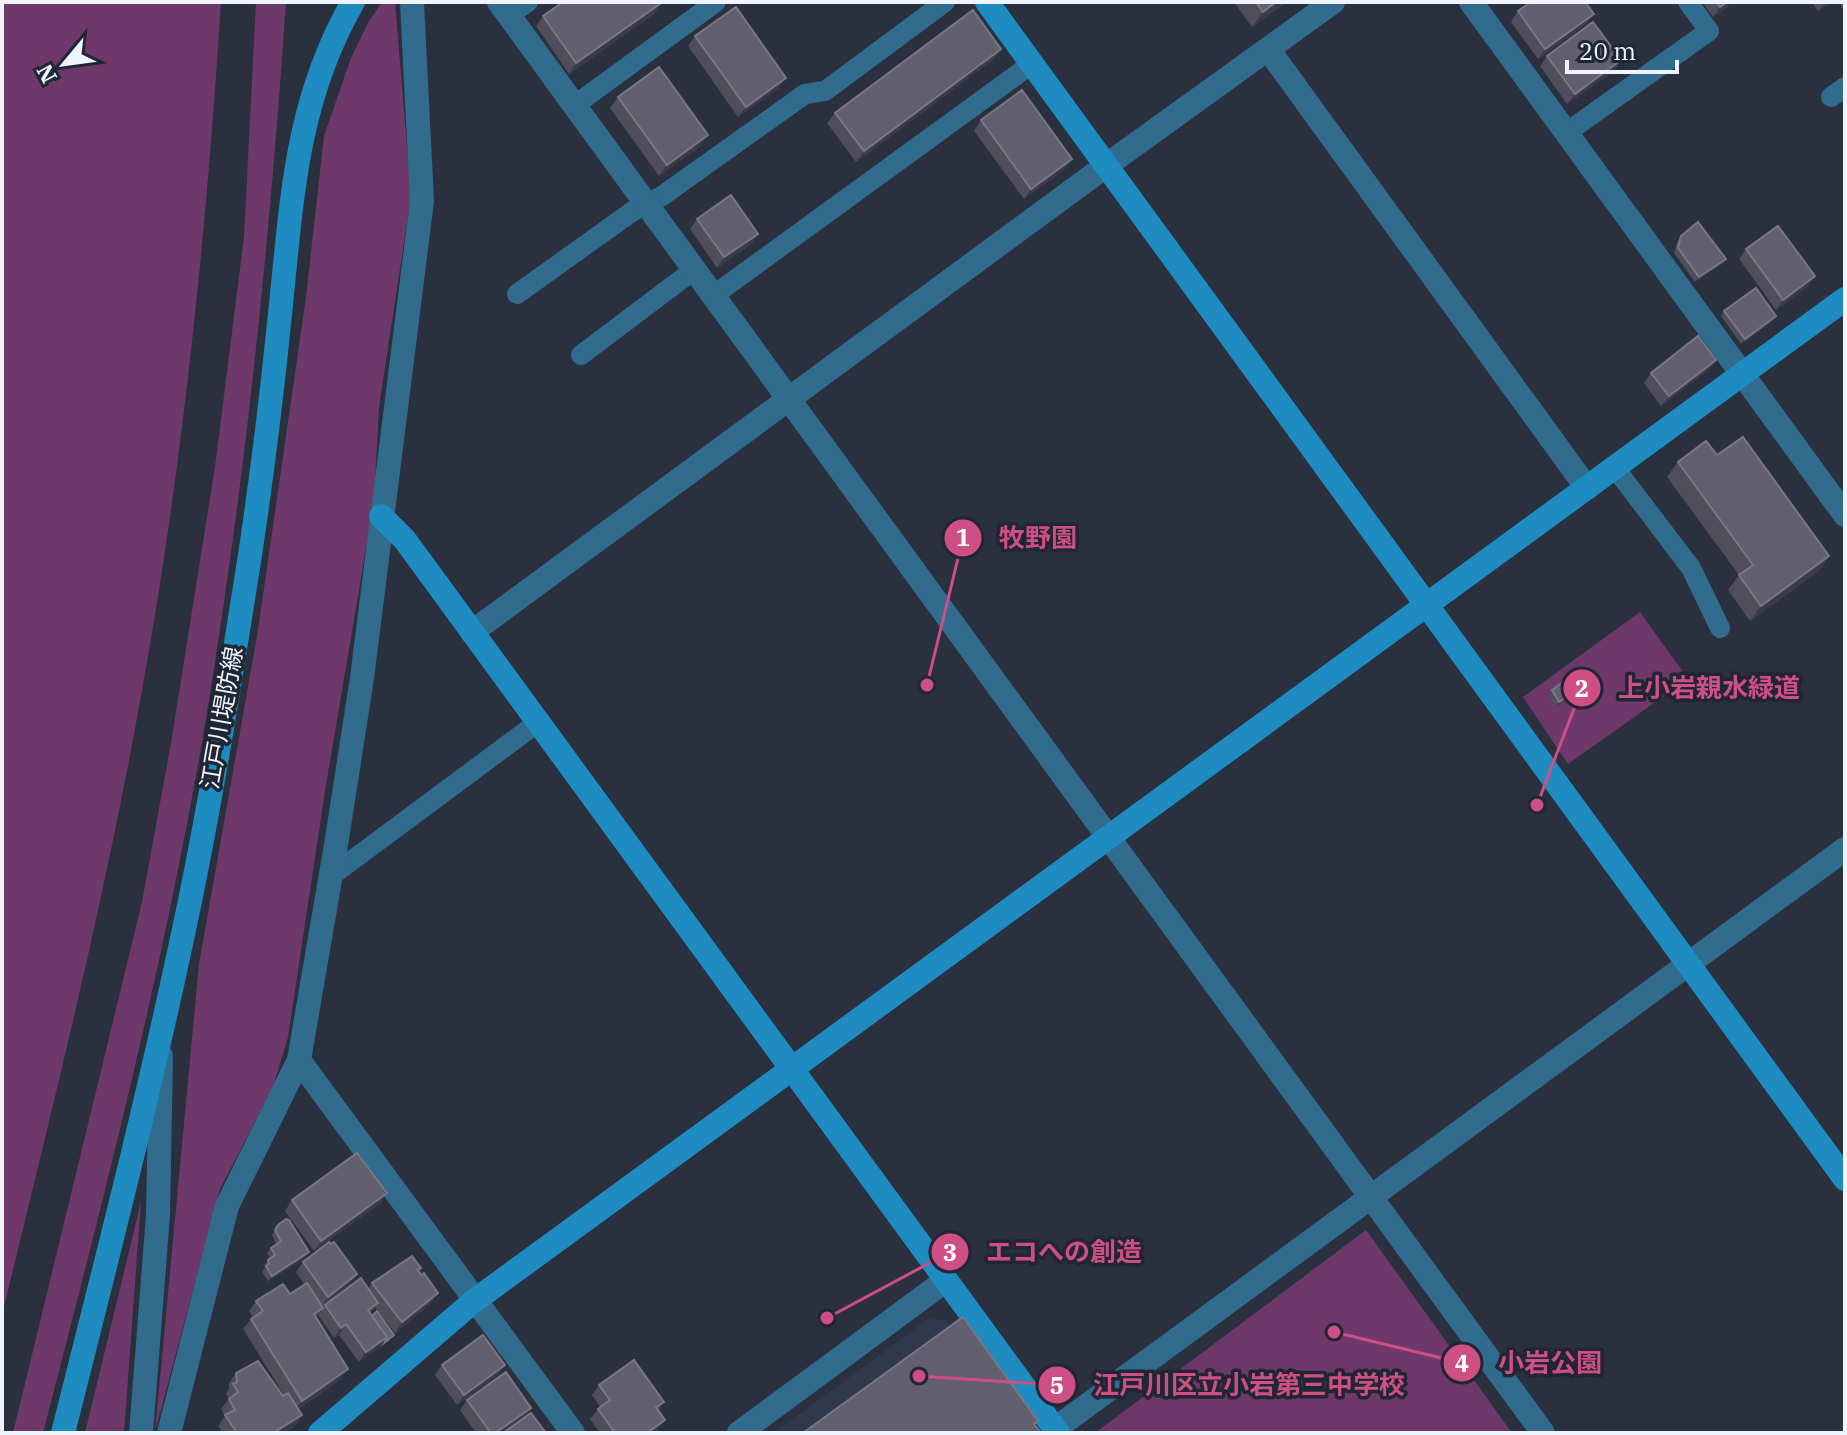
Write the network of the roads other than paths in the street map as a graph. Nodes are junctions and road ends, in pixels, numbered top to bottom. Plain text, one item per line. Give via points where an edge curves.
1 (353, 2) edge
2 (412, 2) edge
3 (716, 2) edge
4 (945, 2) edge
5 (987, 2) edge
6 (1333, 2) edge
7 (1471, 2) edge
8 (1688, 2) edge
9 (512, 6) edge
10 (1268, 49) junction
11 (1033, 63) junction
12 (575, 105) junction
13 (1566, 133) junction
14 (1107, 165) junction
15 (647, 203) junction
16 (695, 269) junction
17 (517, 294) dead end
18 (714, 295) junction
19 (1845, 299) edge
20 (581, 355) dead end
21 (1742, 374) junction
22 (789, 400) junction
23 (1615, 468) junction
24 (1587, 488) junction
25 (1845, 515) edge
26 (381, 516) junction
27 (1426, 605) junction
28 (1720, 628) dead end
29 (472, 632) junction
30 (537, 723) junction
31 (1109, 836) junction
32 (1845, 849) edge
33 (331, 876) junction
34 (1687, 963) junction
35 (162, 1030) junction
36 (299, 1060) junction
37 (792, 1068) junction
38 (1845, 1179) edge
39 (1370, 1196) junction
40 (945, 1281) junction
41 (474, 1301) junction
42 (1056, 1431) edge
43 (63, 1433) edge
44 (141, 1433) edge
45 (169, 1433) edge
46 (320, 1433) edge
47 (573, 1433) edge
48 (739, 1433) edge
49 (1543, 1433) edge

1 - 35 street, 江戸川堤防線 via 320,70 298,151 250,552
2 - 26 street via 422,201
3 - 12 lane
4 - 15 lane via 825,91 805,94
5 - 11 street
6 - 10 street
7 - 13 street
8 - 13 lane via 1709,31
9 - 12 street
10 - 14 street
10 - 24 street
11 - 14 street
11 - 18 lane
12 - 15 street
13 - 21 street
14 - 22 street
14 - 27 street
15 - 16 street
15 - 17 lane
16 - 18 street
16 - 20 lane
18 - 22 street
19 - 21 street
21 - 23 street
21 - 25 street
22 - 29 street
22 - 31 street
23 - 24 street
23 - 28 lane via 1691,568
24 - 27 street
26 - 29 street via 405,540
26 - 33 street
27 - 31 street
27 - 34 street
29 - 30 street
30 - 33 lane
30 - 37 street
31 - 37 street
31 - 39 street
32 - 34 street
33 - 36 street
34 - 38 street
34 - 39 street
35 - 43 street, 江戸川堤防線
35 - 44 street via 158,1215
36 - 41 street
36 - 45 street via 227,1206
37 - 40 street
37 - 41 street
39 - 42 street
39 - 49 street
40 - 42 street
40 - 48 street
41 - 46 street
41 - 47 street

